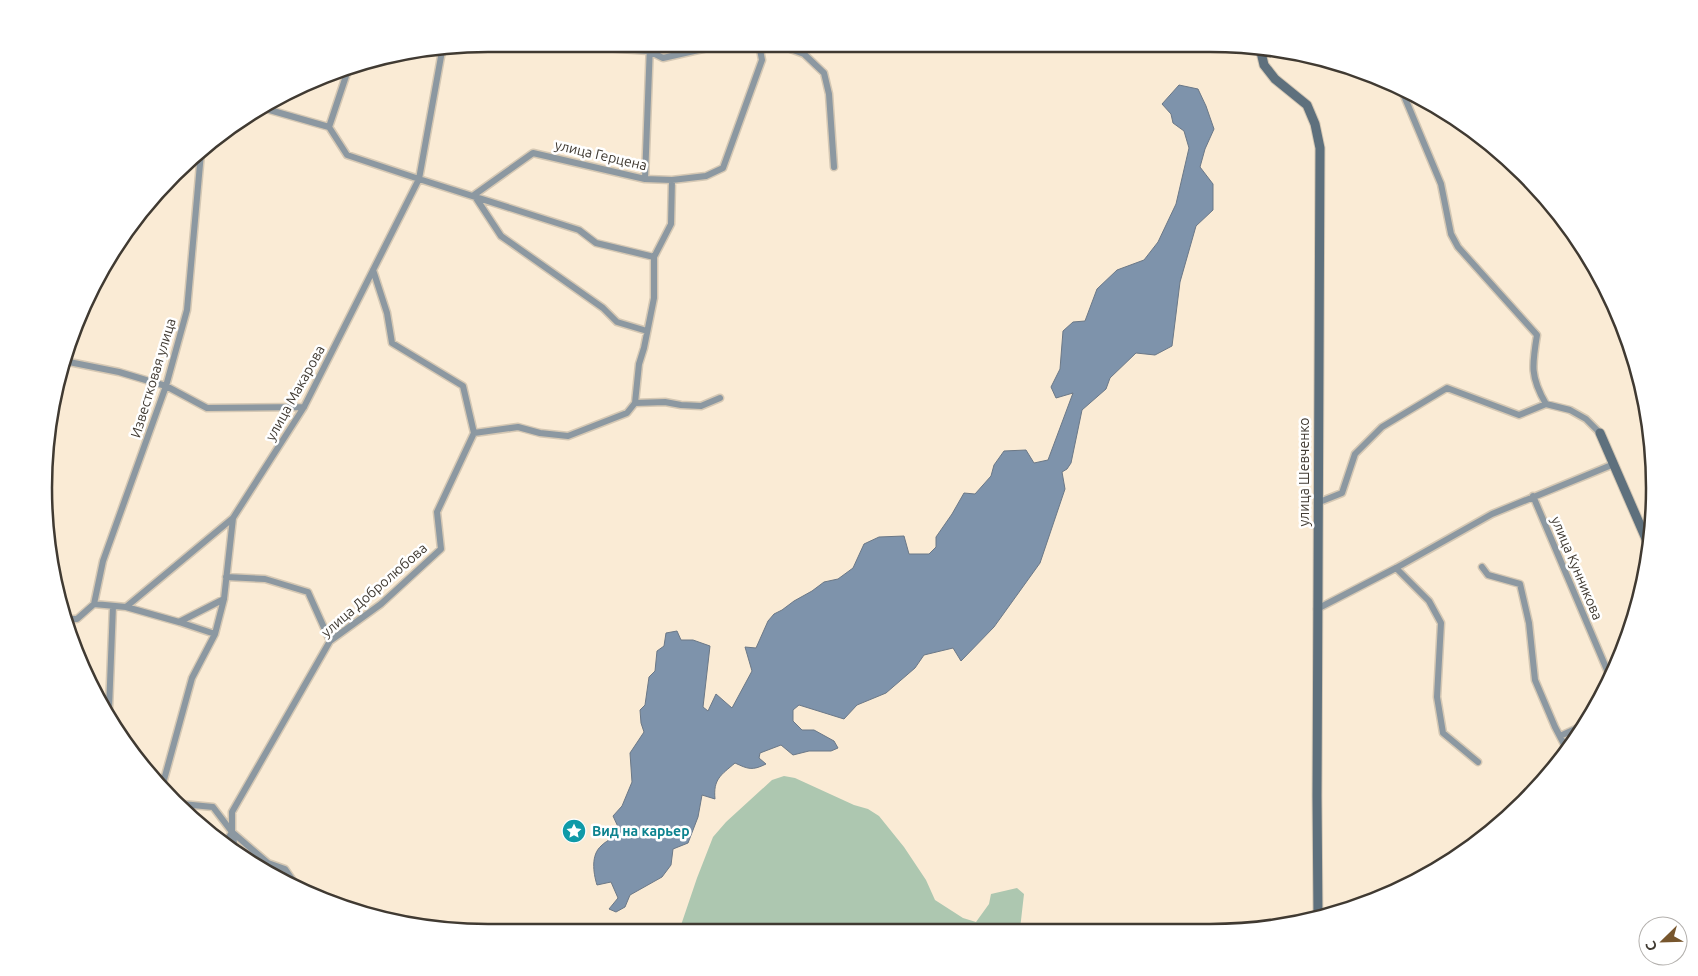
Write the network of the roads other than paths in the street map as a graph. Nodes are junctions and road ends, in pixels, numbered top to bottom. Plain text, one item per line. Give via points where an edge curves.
1 (649, 52) edge
2 (655, 52) edge
3 (690, 52) edge
4 (760, 52) edge
5 (799, 52) edge
6 (441, 55) edge
7 (1262, 55) edge
8 (346, 77) edge
9 (1405, 98) edge
10 (271, 110) edge
11 (329, 127) junction
12 (200, 162) edge
13 (834, 167) dead end
14 (419, 179) junction
15 (645, 179) junction
16 (672, 180) junction
17 (474, 195) junction
18 (654, 258) junction
19 (373, 270) junction
20 (647, 331) junction
21 (71, 362) edge
22 (166, 386) junction
23 (720, 398) dead end
24 (635, 403) junction
25 (1546, 404) junction
26 (304, 407) junction
27 (474, 432) junction
28 (1600, 432) joint
29 (1614, 464) junction
30 (1533, 496) junction
31 (1317, 503) junction
32 (233, 518) junction
33 (1644, 526) edge
34 (1482, 567) dead end
35 (1396, 568) junction
36 (226, 577) junction
37 (224, 599) junction
38 (94, 604) junction
39 (113, 606) junction
40 (126, 607) junction
41 (1317, 608) junction
42 (73, 619) edge
43 (179, 622) junction
44 (216, 634) junction
45 (330, 641) junction
46 (1606, 668) edge
47 (109, 703) edge
48 (1571, 731) edge
49 (1560, 736) junction
50 (1563, 743) edge
51 (1478, 762) dead end
52 (164, 779) edge
53 (190, 805) edge
54 (232, 832) junction
55 (229, 838) edge
56 (234, 842) edge
57 (290, 876) edge
58 (1318, 910) edge

1 - 15 street
2 - 3 street via 663,58
4 - 16 street, улица Герцена via 762,60 723,168 706,176
5 - 13 street via 824,73 829,94
6 - 14 street, улица Макарова
7 - 31 street, улица Шевченко via 1264,65 1275,79 1307,105 1320,148
8 - 11 street
9 - 25 street via 1441,184 1451,234 1458,248 1537,336 1532,372
10 - 11 street
11 - 14 street via 347,155
12 - 22 street, Известковая улица via 187,310
14 - 17 street
14 - 19 street, улица Макарова
15 - 16 street, улица Герцена
15 - 17 street, улица Герцена via 533,153
16 - 18 street via 671,224
17 - 18 street via 578,230 596,243
17 - 20 street via 501,236 603,308 617,322
18 - 20 street via 654,298
19 - 26 street, улица Макарова
19 - 27 street via 387,313 392,343 464,386
20 - 24 street
21 - 22 street
22 - 26 street via 207,408
22 - 38 street, Известковая улица via 103,562
23 - 24 street via 701,406
24 - 27 street via 627,413 568,436 518,427
25 - 28 street via 1570,410
25 - 31 street via 1519,415 1447,388 1382,427 1355,454 1342,493
26 - 32 street, улица Макарова
27 - 45 street, улица Добролюбова via 436,512 440,549 380,604
28 - 29 street
29 - 30 street
29 - 33 street
30 - 35 street via 1492,514
30 - 46 street, улица Кунникова
31 - 41 street, улица Шевченко
32 - 36 street, улица Макарова
32 - 40 street
34 - 49 street via 1488,575 1520,584 1529,623 1535,680
35 - 41 street
35 - 51 street via 1428,601 1441,623 1437,696 1443,733
36 - 37 street, улица Макарова
36 - 45 street via 265,579 308,592
37 - 43 street
37 - 44 street, улица Макарова
38 - 39 street
38 - 42 street
39 - 40 street
39 - 47 street
40 - 43 street
41 - 58 street, улица Шевченко
43 - 44 street
44 - 52 street, улица Макарова via 192,678
45 - 54 street, улица Добролюбова via 232,812
48 - 49 street
49 - 50 street
53 - 54 street via 213,807
54 - 55 street
54 - 56 street
54 - 57 street via 268,863 285,869

